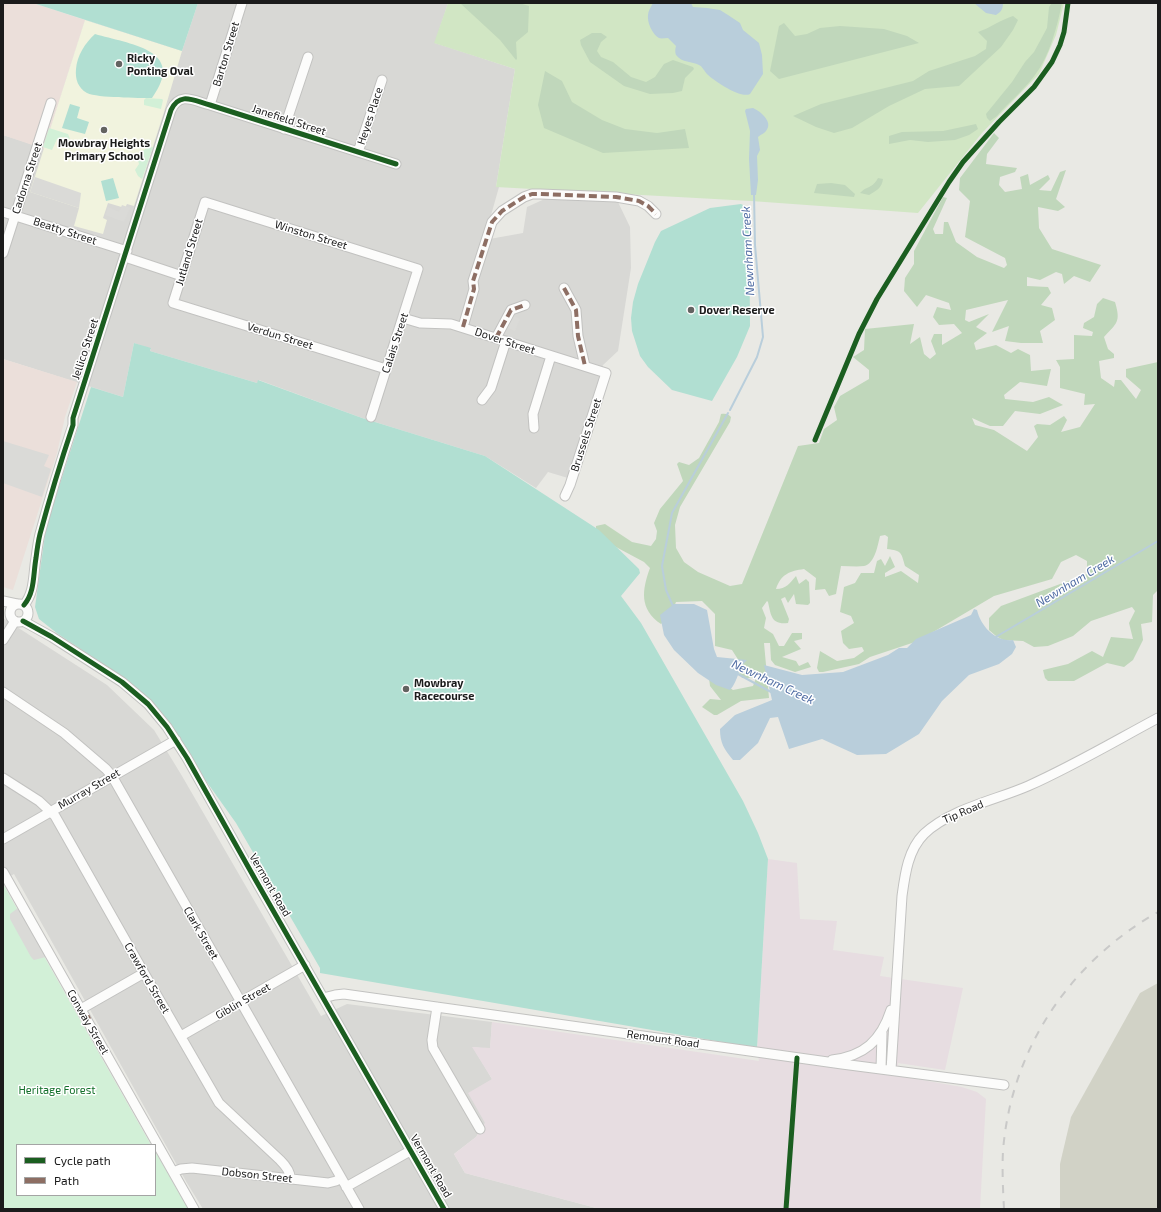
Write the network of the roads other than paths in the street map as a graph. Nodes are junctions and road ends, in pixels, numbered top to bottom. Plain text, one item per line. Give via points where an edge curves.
1 (242, 3) edge
2 (308, 57) dead end
3 (382, 80) dead end
4 (176, 101) joint
5 (51, 103) dead end
6 (210, 105) junction
7 (284, 129) junction
8 (358, 152) junction
9 (396, 164) dead end
10 (205, 202) joint
11 (3, 212) edge
12 (656, 214) dead end
13 (15, 216) junction
14 (3, 253) edge
15 (126, 254) junction
16 (418, 269) joint
17 (182, 276) junction
18 (564, 288) dead end
19 (174, 303) joint
20 (525, 305) dead end
21 (403, 318) junction
22 (463, 327) junction
23 (496, 338) junction
24 (506, 341) junction
25 (552, 356) junction
26 (585, 366) junction
27 (386, 369) junction
28 (606, 373) joint
29 (482, 400) dead end
30 (371, 417) dead end
31 (534, 428) dead end
32 (565, 496) dead end
33 (3, 600) edge
34 (20, 605) junction
35 (3, 606) edge
36 (19, 617) junction
37 (3, 640) edge
38 (3, 692) edge
39 (1158, 718) edge
40 (176, 740) junction
41 (112, 776) junction
42 (3, 778) edge
43 (51, 811) junction
44 (3, 839) edge
45 (3, 872) edge
46 (305, 965) junction
47 (144, 973) junction
48 (323, 998) junction
49 (895, 999) junction
50 (241, 1002) junction
51 (437, 1007) junction
52 (81, 1009) junction
53 (882, 1034) junction
54 (181, 1036) junction
55 (893, 1036) junction
56 (822, 1061) junction
57 (881, 1069) junction
58 (891, 1070) junction
59 (1004, 1085) dead end
60 (480, 1129) dead end
61 (410, 1151) junction
62 (173, 1172) junction
63 (341, 1178) junction
64 (290, 1179) junction
65 (346, 1187) junction
66 (194, 1209) edge
67 (359, 1209) edge
68 (444, 1209) edge

1 - 6 street, Barton Street
2 - 7 street
3 - 8 street, Heyes Place
4 - 6 street, Janefield Street via 188,99
4 - 15 street, Jellico Street
5 - 13 street, Cadorna Street
6 - 7 street, Janefield Street
7 - 8 street, Janefield Street
8 - 9 street, Janefield Street
10 - 16 street, Winston Street
10 - 17 street, Jutland Street
11 - 13 street, Beatty Street
12 - 22 street via 639,201 616,197 540,194 524,197 502,211 492,222 473,281 474,289
13 - 14 street, Cadorna Street
13 - 15 street, Beatty Street
15 - 17 street, Beatty Street
15 - 34 street, Jellico Street via 59,467 40,535 33,586 28,601
16 - 21 street, Calais Street
17 - 19 street, Jutland Street
18 - 26 street via 576,310 578,336
19 - 27 street, Verdun Street
20 - 23 street via 511,310
21 - 22 street, Dover Street via 420,323
21 - 27 street, Calais Street
22 - 23 street, Dover Street
23 - 24 street, Dover Street
24 - 25 street, Dover Street
24 - 29 street via 491,388
25 - 26 street, Dover Street
25 - 31 street via 533,414
26 - 28 street, Dover Street
27 - 30 street, Calais Street
28 - 32 street, Brussels Street
33 - 34 street
34 - 36 street via 27,609
34 - 36 street via 12,608
35 - 36 street, Vermont Road
36 - 37 street
36 - 40 street, Vermont Road via 122,682 158,716
38 - 41 street, Clark Street via 64,733
39 - 49 street, Tip Road via 1028,786 951,815 924,834 913,851 904,876
40 - 41 street, Murray Street
40 - 46 street, Vermont Road
41 - 43 street, Murray Street
41 - 50 street, Clark Street
42 - 43 street, Crawford Street
43 - 44 street, Murray Street
43 - 47 street, Crawford Street
45 - 52 street, Conway Street
46 - 48 street, Vermont Road
46 - 50 street, Giblin Street
47 - 52 street
47 - 54 street, Crawford Street
48 - 51 street, Remount Road via 344,994
48 - 61 street, Vermont Road
49 - 53 street, Tip Road
49 - 55 street, Tip Road
50 - 54 street, Giblin Street
50 - 63 street, Clark Street
51 - 56 street, Remount Road
51 - 60 street via 433,1048
52 - 62 street, Conway Street
53 - 55 street
53 - 56 street, Tip Road via 858,1053 842,1059
53 - 57 street, Tip Road
54 - 64 street, Crawford Street via 219,1103 280,1160 288,1170
55 - 58 street, Tip Road
56 - 57 street, Remount Road
57 - 58 street, Remount Road
58 - 59 street, Remount Road
61 - 65 street
61 - 68 street, Vermont Road
62 - 64 street, Dobson Street via 192,1168
62 - 66 street, Conway Street
63 - 64 street, Dobson Street via 328,1183
63 - 65 street, Clark Street
65 - 67 street, Clark Street

